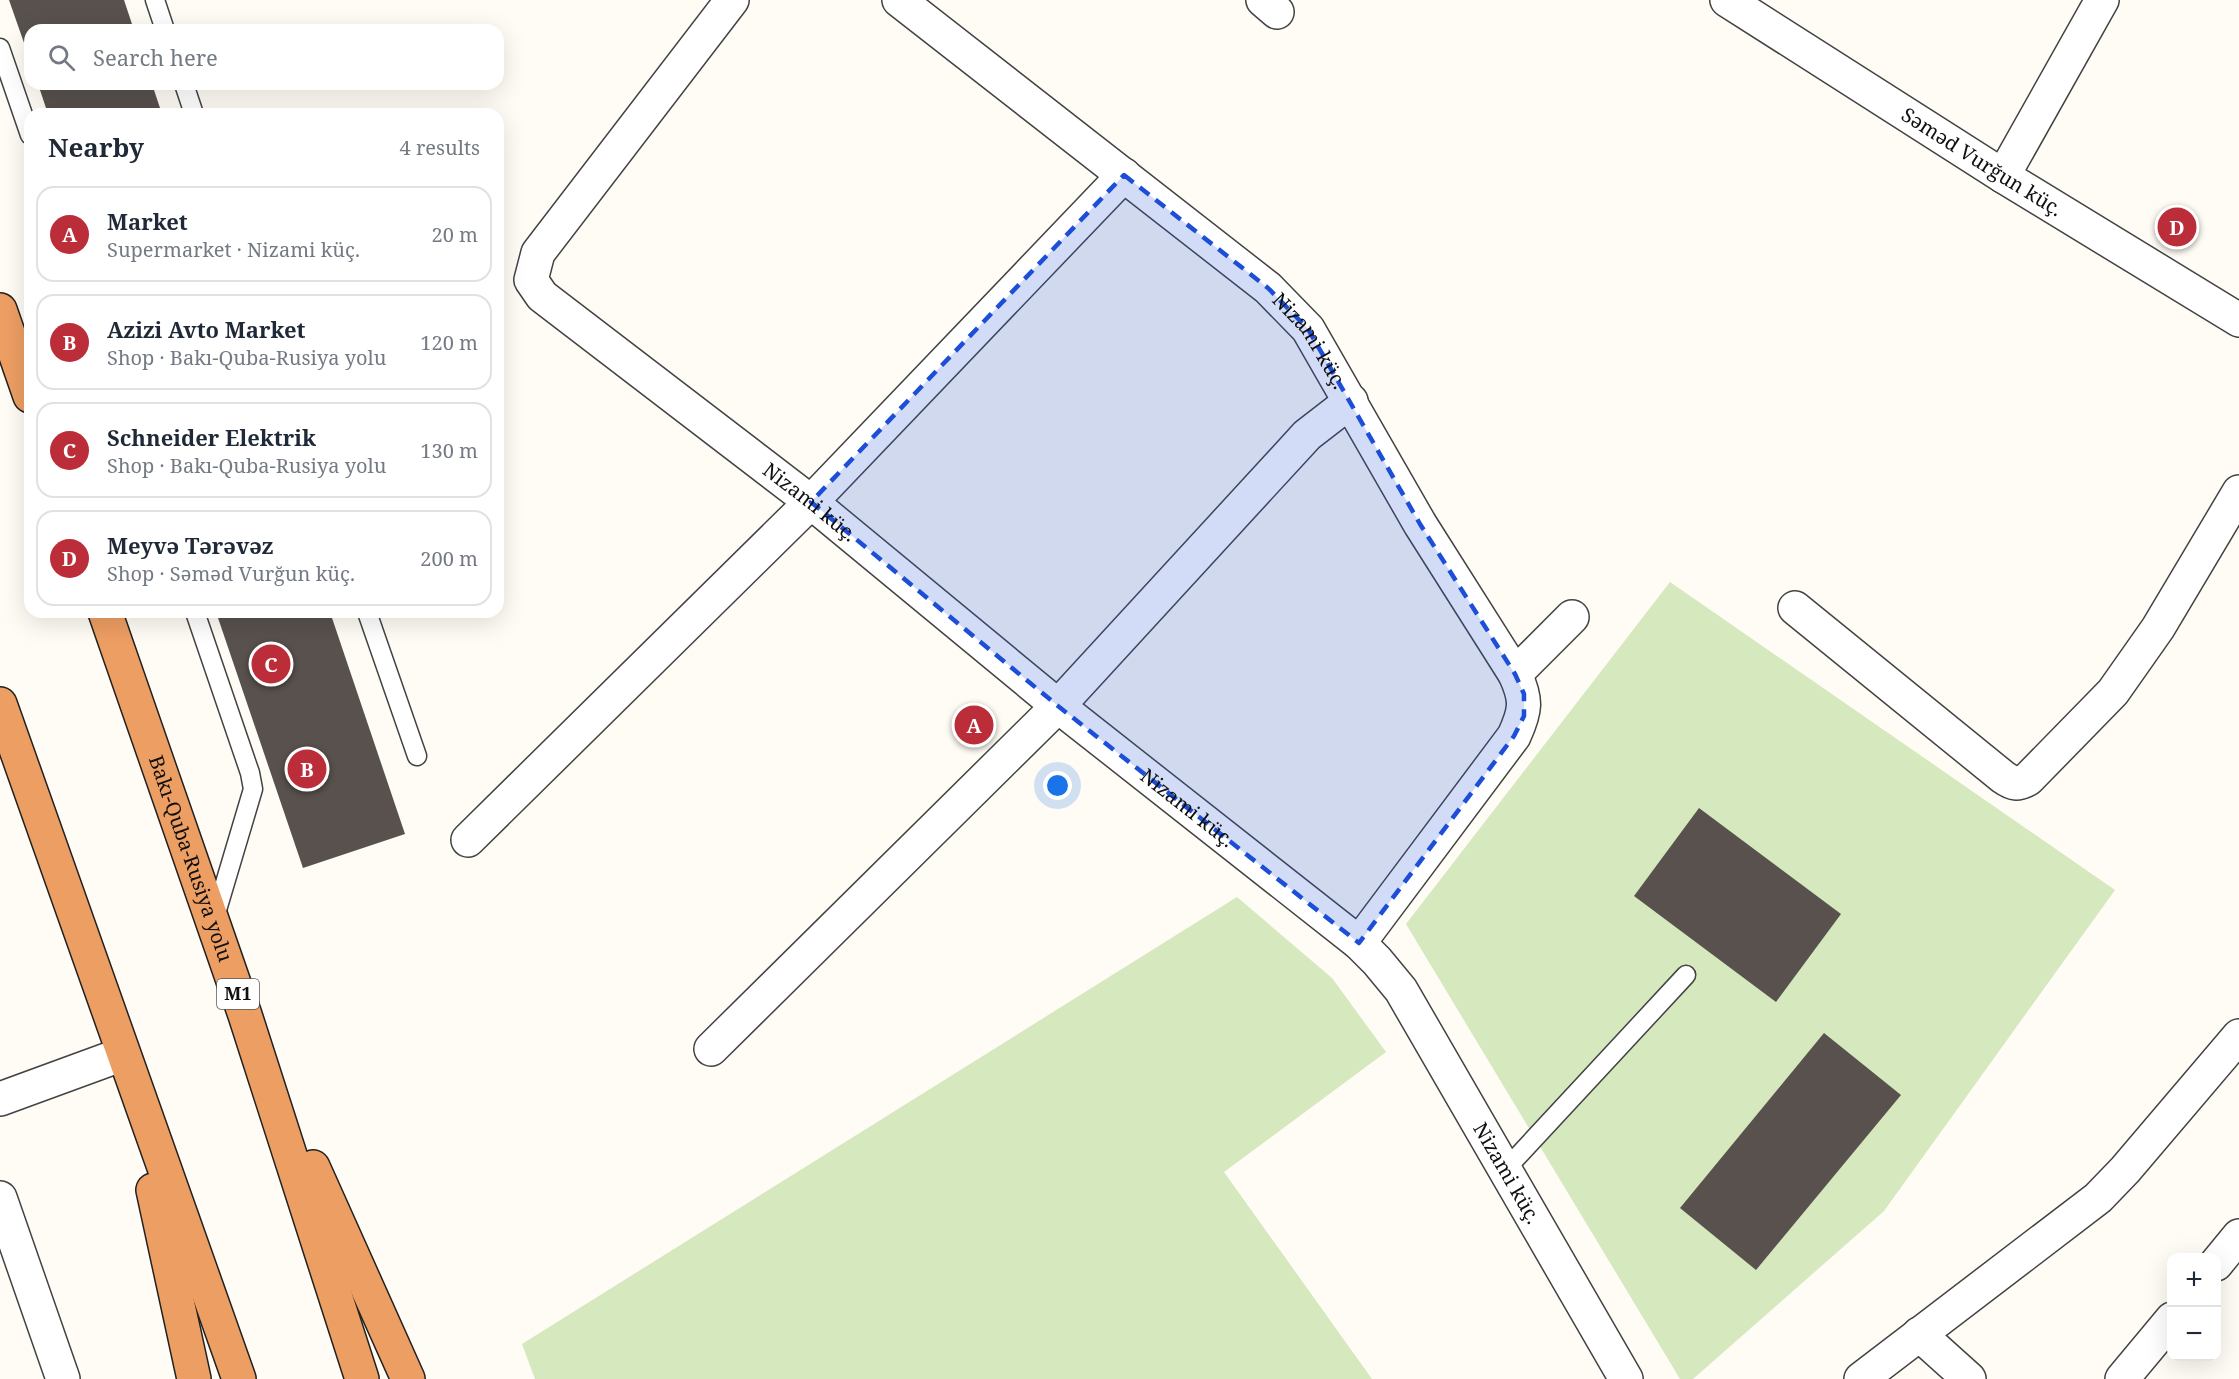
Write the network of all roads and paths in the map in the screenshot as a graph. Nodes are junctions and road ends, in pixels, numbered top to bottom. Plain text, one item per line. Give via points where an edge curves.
1 (155, 0) edge
2 (732, 0) edge
3 (899, 0) edge
4 (1727, 0) edge
5 (2102, 0) edge
6 (163, 24) edge
7 (0, 48) edge
8 (186, 90) edge
9 (192, 108) edge
10 (24, 118) edge
11 (1124, 175) junction
12 (2003, 176) junction
13 (0, 310) edge
14 (2239, 320) edge
15 (24, 379) edge
16 (1351, 401) junction
17 (2239, 492) edge
18 (811, 502) junction
19 (1795, 608) dead end
20 (1572, 617) dead end
21 (107, 618) edge
22 (197, 618) edge
23 (369, 618) edge
24 (1515, 674) junction
25 (0, 704) edge
26 (1058, 706) junction
27 (417, 756) dead end
28 (468, 840) dead end
29 (213, 922) junction
30 (1359, 943) junction
31 (1686, 975) dead end
32 (245, 1015) junction
33 (2239, 1036) edge
34 (711, 1049) dead end
35 (123, 1054) junction
36 (0, 1099) edge
37 (1505, 1170) junction
38 (0, 1198) edge
39 (2239, 1236) edge
40 (2221, 1259) edge
41 (2167, 1325) edge
42 (1919, 1334) junction
43 (63, 1379) edge
44 (194, 1379) edge
45 (239, 1379) edge
46 (362, 1379) edge
47 (408, 1379) edge
48 (1626, 1379) edge
49 (1861, 1379) edge
50 (1969, 1379) edge
51 (2122, 1379) edge

1 - 6 lane
2 - 18 street, Nizami küç. via 538,253 531,280 542,296
3 - 11 street, Nizami küç.
4 - 12 street, Səməd Vurğun küç.
5 - 12 street
7 - 10 lane
8 - 9 lane
11 - 16 street, Nizami küç. via 1268,288 1308,329
11 - 18 street
12 - 14 street, Səməd Vurğun küç.
13 - 15 highway
16 - 24 street, Nizami küç. via 1420,524
16 - 26 street via 1307,435
17 - 19 street via 2158,628 2113,692 2020,783 2002,777
18 - 26 street, Nizami küç.
18 - 28 street
20 - 24 street
21 - 29 highway, Bakı-Quba-Rusiya yolu / M1
22 - 29 lane via 253,789
23 - 27 lane
24 - 30 street, Nizami küç. via 1524,694 1524,716 1514,736
25 - 35 highway
26 - 30 street, Nizami küç.
26 - 34 street
29 - 32 highway, Bakı-Quba-Rusiya yolu / M1
30 - 37 street, Nizami küç. via 1401,990
31 - 37 lane
32 - 46 highway, Bakı-Quba-Rusiya yolu / M1
32 - 47 highway
33 - 42 street via 2098,1198
35 - 36 street
35 - 44 highway
35 - 45 highway
37 - 48 street, Nizami küç.
38 - 43 street
39 - 40 street
41 - 51 street
42 - 49 street
42 - 50 street

